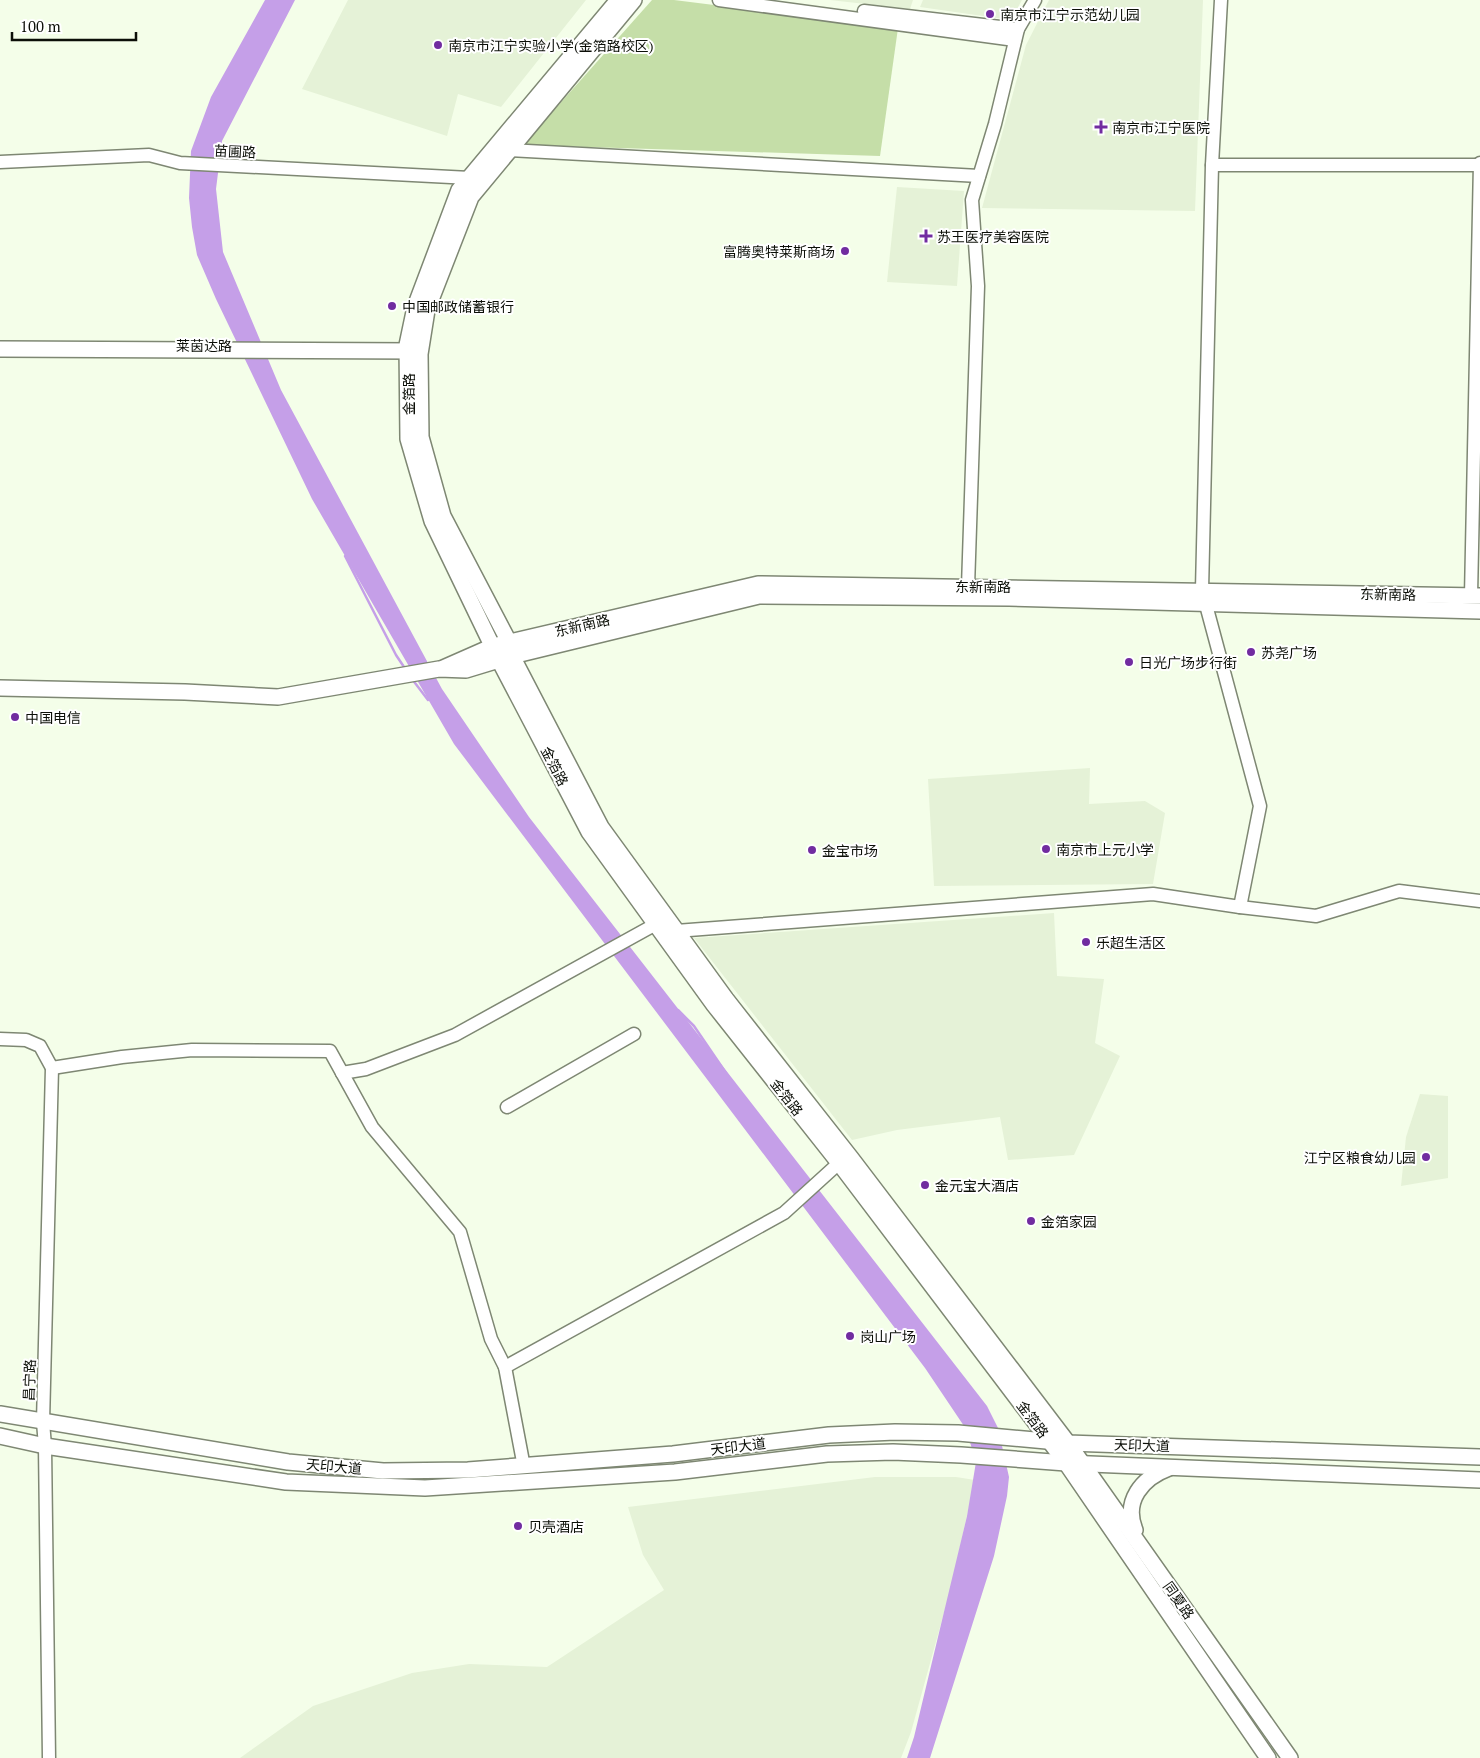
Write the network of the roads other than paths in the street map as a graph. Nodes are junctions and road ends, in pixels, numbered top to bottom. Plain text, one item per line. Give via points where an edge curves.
1 (618, 0) edge
2 (634, 0) edge
3 (718, 0) edge
4 (774, 0) edge
5 (1035, 0) edge
6 (1221, 0) edge
7 (1017, 34) junction
8 (509, 150) junction
9 (0, 162) edge
10 (1480, 164) edge
11 (1212, 165) junction
12 (979, 176) junction
13 (470, 178) junction
14 (0, 343) edge
15 (211, 348) junction
16 (0, 349) edge
17 (412, 349) junction
18 (968, 587) junction
19 (1476, 596) edge
20 (1203, 597) junction
21 (1480, 611) edge
22 (503, 651) junction
23 (0, 688) edge
24 (1480, 901) edge
25 (1240, 907) junction
26 (656, 924) junction
27 (676, 931) junction
28 (634, 1034) dead end
29 (0, 1039) edge
30 (52, 1068) junction
31 (342, 1073) junction
32 (507, 1107) dead end
33 (839, 1164) junction
34 (505, 1366) junction
35 (0, 1414) edge
36 (43, 1422) junction
37 (0, 1436) edge
38 (1050, 1441) junction
39 (1068, 1443) junction
40 (45, 1446) junction
41 (1480, 1457) edge
42 (1066, 1463) junction
43 (1083, 1463) junction
44 (524, 1467) junction
45 (1171, 1467) junction
46 (1480, 1480) edge
47 (1142, 1548) junction
48 (49, 1758) edge
49 (1268, 1758) edge
50 (1290, 1758) edge

1 - 13 main road, 金箔路
2 - 8 main road, 金箔路
3 - 7 street
4 - 7 street
5 - 7 street
6 - 11 street
7 - 12 street
8 - 12 street
8 - 17 main road, 金箔路 via 471,197
9 - 13 street, 苗圃路 via 149,155 180,163 221,166
10 - 11 street
10 - 19 street
11 - 20 street
12 - 18 street via 972,200 978,286
13 - 17 main road, 金箔路 via 460,190 414,307
14 - 15 main road, 莱茵达路
15 - 16 main road
15 - 17 main road
17 - 22 main road, 金箔路 via 408,439 432,521
18 - 20 main road, 东新南路
18 - 22 main road, 东新南路 via 758,584
19 - 20 main road, 东新南路
20 - 21 main road, 东新南路
20 - 22 main road, 东新南路 via 759,596
20 - 25 street via 1260,806
22 - 23 main road via 439,669 278,697
22 - 26 main road, 金箔路 via 589,832
22 - 27 main road, 金箔路 via 601,827
24 - 25 street via 1399,891 1316,916
25 - 27 street via 1153,894
26 - 31 street via 455,1035 366,1069
26 - 33 main road, 金箔路
27 - 39 main road, 金箔路
28 - 32 street
29 - 30 street via 26,1040 40,1046
30 - 31 street via 192,1050 330,1051
30 - 36 street, 昌宁路
31 - 34 street via 372,1126 460,1232 491,1339
33 - 34 street via 784,1213
33 - 38 main road, 金箔路
34 - 44 street
35 - 36 main road, 天印大道
36 - 40 street, 昌宁路
36 - 44 main road, 天印大道 via 336,1467 425,1472
37 - 40 main road, 天印大道
38 - 39 main road, 天印大道
38 - 42 main road, 金箔路
38 - 44 main road, 天印大道 via 958,1433 829,1435 673,1454
39 - 41 main road, 天印大道
39 - 43 main road, 同夏路
40 - 42 main road, 天印大道 via 286,1482 425,1488 675,1472 827,1454 893,1452
40 - 48 street, 昌宁路
42 - 43 main road, 天印大道
42 - 49 main road, 同夏路
43 - 45 main road, 天印大道
43 - 47 main road, 同夏路
45 - 46 main road, 天印大道
45 - 47 main road via 1150,1478 1130,1505 1133,1526
47 - 50 main road, 同夏路

